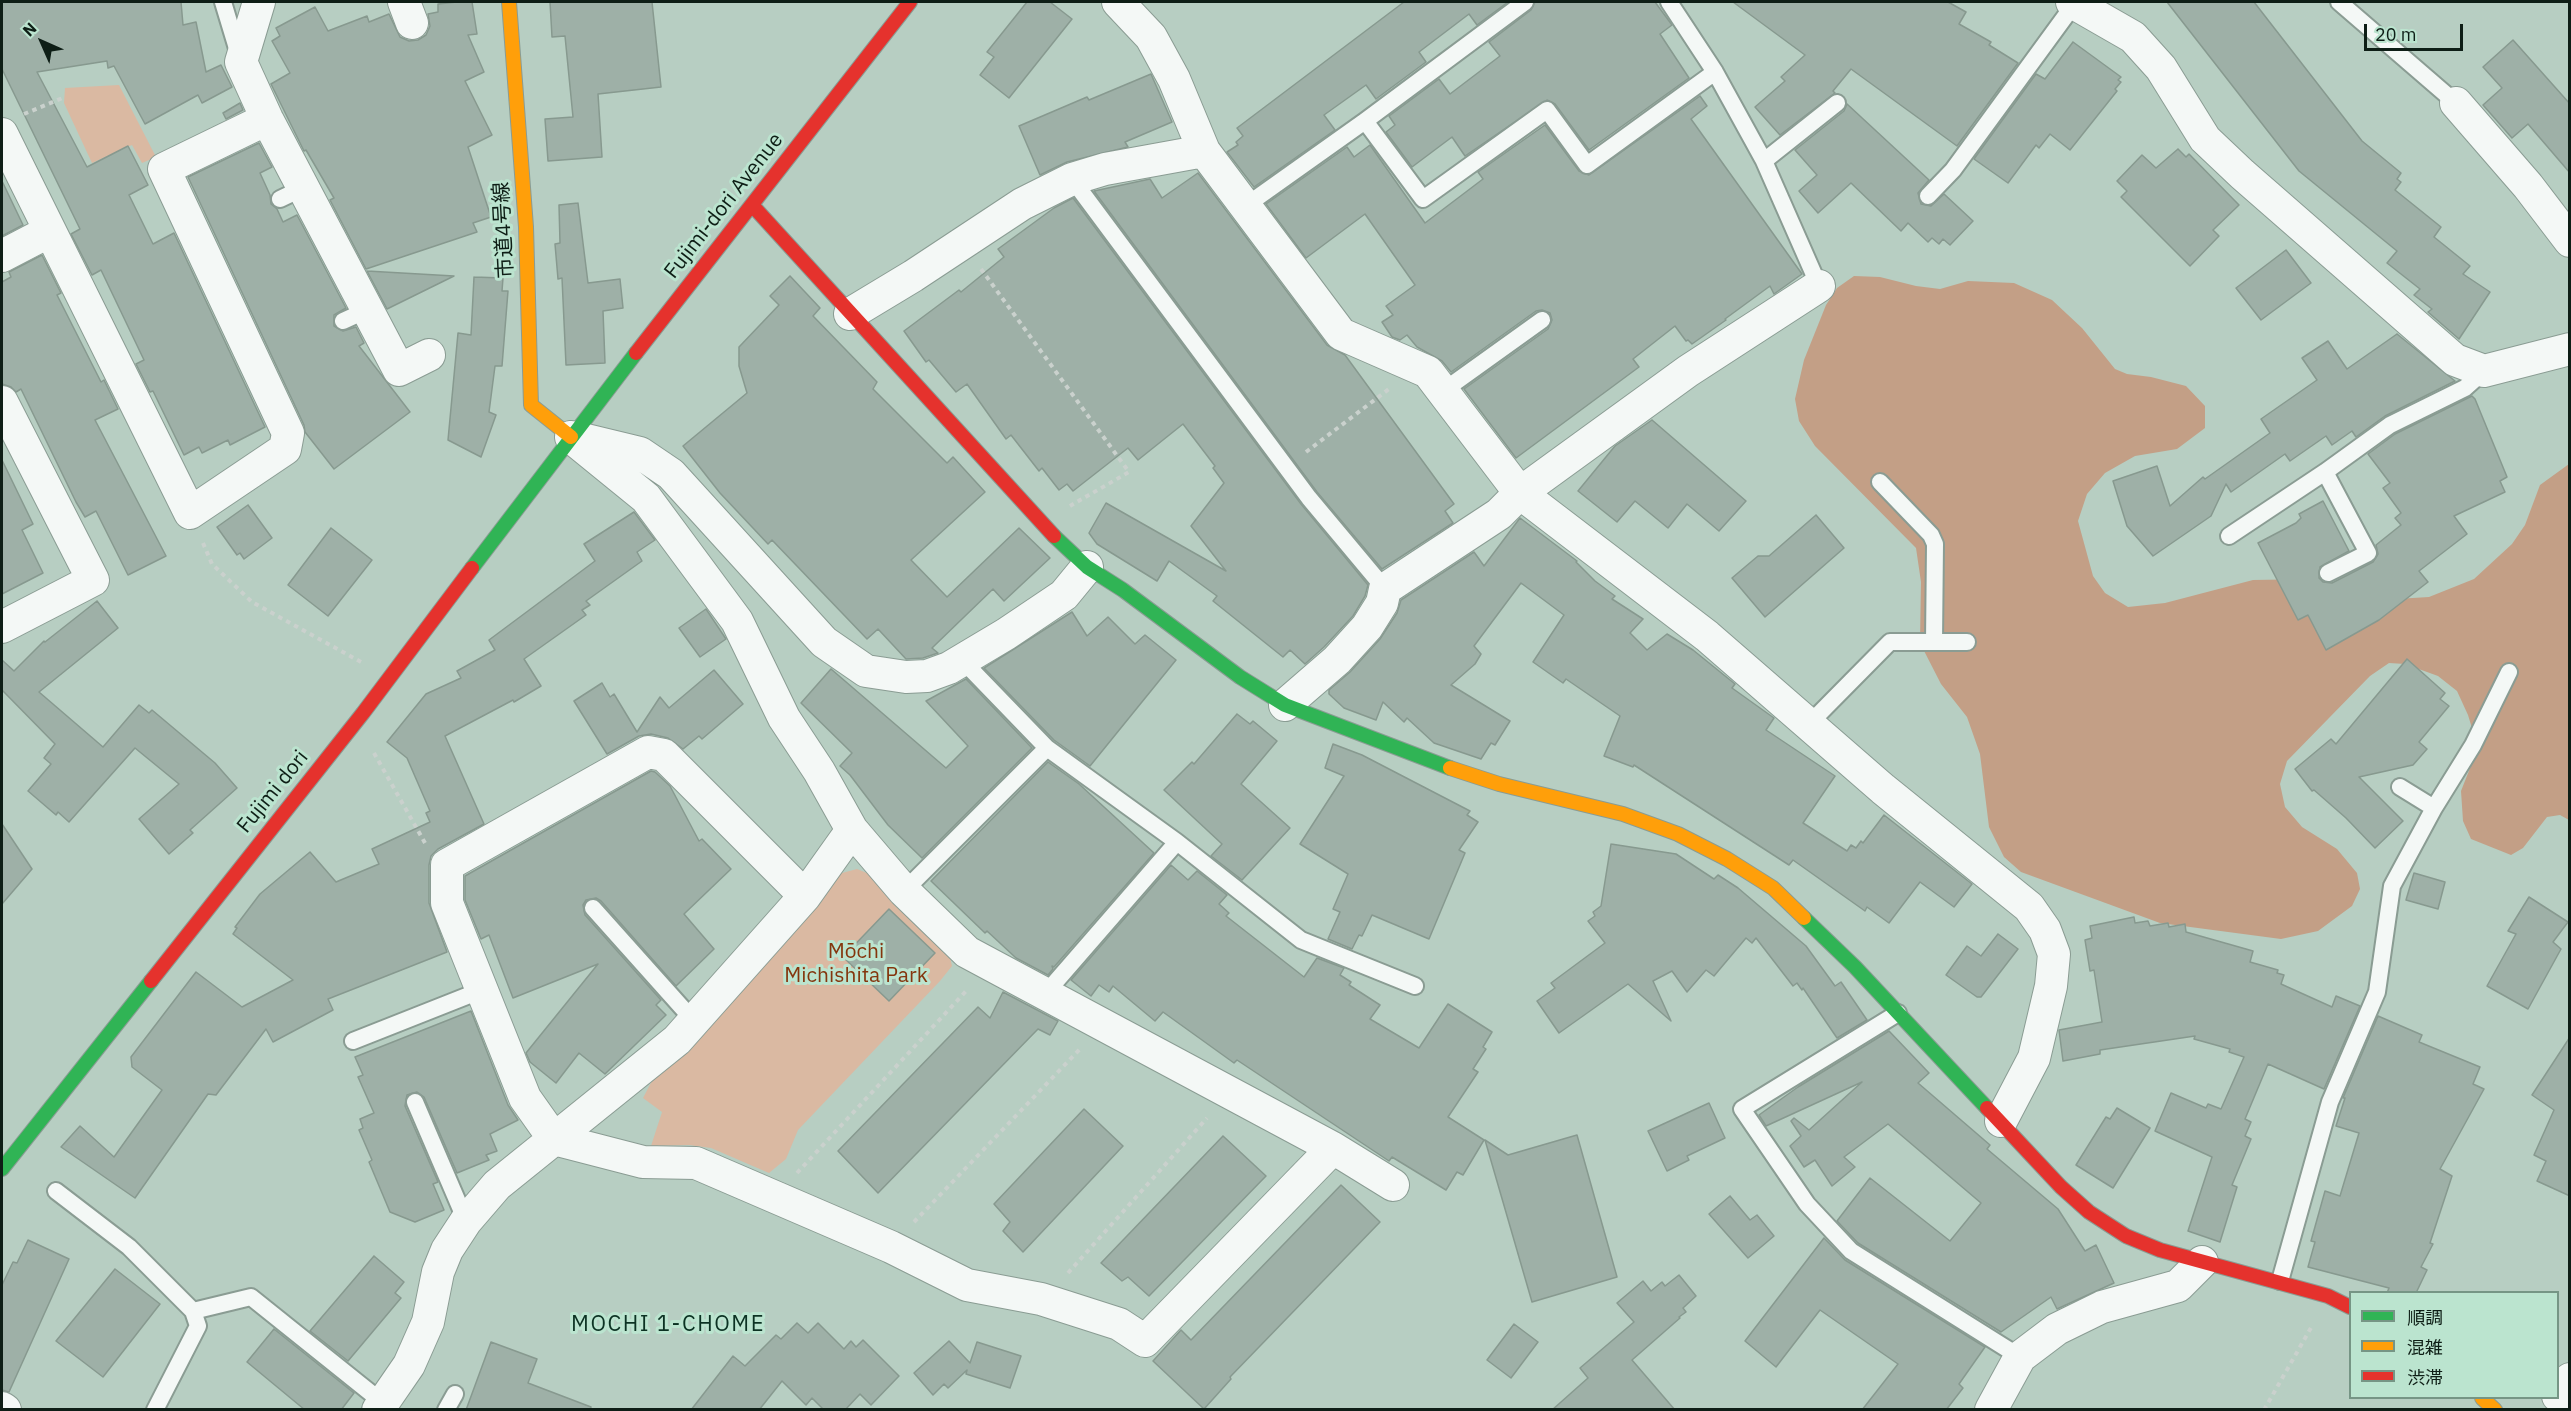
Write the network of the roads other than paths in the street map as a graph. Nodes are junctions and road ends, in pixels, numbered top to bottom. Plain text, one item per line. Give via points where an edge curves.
1 (223, 2) edge
2 (259, 2) edge
3 (509, 2) edge
4 (910, 2) edge
5 (1118, 2) edge
6 (1525, 2) edge
7 (1669, 2) edge
8 (2073, 2) edge
9 (2339, 2) edge
10 (241, 62) junction
11 (1715, 72) junction
12 (1837, 103) dead end
13 (2456, 103) joint
14 (267, 119) junction
15 (1365, 121) junction
16 (12, 124) edge
17 (1204, 151) junction
18 (1764, 161) junction
19 (1072, 179) junction
20 (1928, 196) dead end
21 (752, 205) junction
22 (1244, 207) junction
23 (50, 231) junction
24 (2570, 241) edge
25 (2, 256) edge
26 (1819, 286) joint
27 (850, 314) junction
28 (1542, 320) dead end
29 (2570, 349) edge
30 (429, 355) dead end
31 (2484, 371) junction
32 (1443, 391) junction
33 (2, 402) edge
34 (571, 437) junction
35 (2325, 472) junction
36 (1880, 482) dead end
37 (1521, 493) junction
38 (2229, 536) dead end
39 (1087, 567) junction
40 (2328, 573) dead end
41 (1385, 589) junction
42 (2, 627) edge
43 (1934, 642) junction
44 (1967, 642) dead end
45 (962, 660) junction
46 (2509, 672) dead end
47 (1285, 705) junction
48 (1809, 724) junction
49 (1047, 748) junction
50 (2400, 787) dead end
51 (2434, 808) junction
52 (852, 830) junction
53 (1176, 842) junction
54 (904, 891) junction
55 (805, 896) junction
56 (593, 908) dead end
57 (1416, 986) dead end
58 (482, 990) junction
59 (1046, 994) junction
60 (1898, 1014) junction
61 (694, 1021) junction
62 (353, 1041) dead end
63 (415, 1102) dead end
64 (2001, 1121) junction
65 (554, 1139) junction
66 (1333, 1148) junction
67 (4, 1161) edge
68 (1393, 1185) dead end
69 (56, 1191) dead end
70 (466, 1221) junction
71 (2202, 1262) junction
72 (2280, 1281) junction
73 (2349, 1307) edge
74 (193, 1311) junction
75 (2020, 1357) junction
76 (2570, 1379) edge
77 (455, 1394) dead end
78 (2559, 1394) edge
79 (2483, 1399) edge
80 (384, 1408) edge
81 (155, 1410) edge
82 (446, 1410) edge
83 (1991, 1410) edge
84 (2495, 1410) edge

1 - 10 lane
2 - 10 street
3 - 34 street, 市道4号線 via 526,227 531,405
4 - 21 street, Fujimi-dori Avenue
5 - 17 street via 1151,37 1174,79
6 - 15 lane
7 - 11 lane
8 - 20 lane via 1953,170
8 - 31 street via 2133,37 2161,68 2205,138 2242,174 2455,360
9 - 13 lane
10 - 14 street
11 - 15 lane via 1587,165 1547,110 1423,199
11 - 18 lane
12 - 18 lane
13 - 24 street
14 - 23 street via 164,169 288,433 285,449 190,513
14 - 30 street via 292,193 355,316 399,370
15 - 22 lane
16 - 23 street
17 - 19 street
17 - 22 street
18 - 26 lane
19 - 27 street via 1022,204
19 - 41 lane via 1309,498
21 - 27 street
21 - 34 street, Fujimi-dori Avenue
22 - 32 street via 1341,334 1428,372
23 - 25 street
26 - 37 street via 1688,371
27 - 39 street via 1040,523
28 - 32 lane
29 - 31 street
31 - 35 lane via 2465,388 2390,425
32 - 37 street
33 - 42 street via 93,580
34 - 45 street via 640,453 671,474 824,642 866,671 927,676
34 - 52 street via 646,498 737,621 784,718
34 - 67 street, Fujimi dori via 363,713
35 - 38 lane
35 - 40 lane via 2368,553
36 - 43 lane via 1935,544
37 - 41 street via 1499,514
37 - 48 street via 1707,636
39 - 45 street via 1064,595
39 - 47 street
41 - 47 street via 1382,603 1367,627 1337,660
43 - 44 lane
43 - 48 lane via 1890,642
45 - 49 lane
46 - 51 lane via 2473,745
47 - 60 street via 1433,763 1499,784 1623,814 1678,834 1773,888
48 - 64 street via 2029,907 2045,930 2054,954 2037,1048
49 - 53 lane
49 - 54 lane
50 - 51 lane
51 - 72 lane via 2392,886 2377,992 2330,1102
52 - 54 street
52 - 55 street
53 - 57 lane via 1301,940
53 - 59 lane
54 - 59 street via 967,952
55 - 58 street via 664,754 648,752 447,865 447,903
55 - 61 street
56 - 61 lane
58 - 62 lane
58 - 65 street via 525,1098
59 - 66 street
60 - 64 street
60 - 75 lane via 1742,1109 1807,1204 1851,1251
61 - 65 street via 677,1040
63 - 70 lane
64 - 71 street via 2089,1212 2126,1236
65 - 66 street via 644,1162 696,1163 891,1247 968,1285 1041,1299 1119,1324 1146,1341
65 - 70 street via 497,1185
66 - 68 street
69 - 74 lane via 129,1247
70 - 80 street via 438,1272 428,1322
71 - 72 street
71 - 75 street via 2178,1286 2102,1307 2057,1329
72 - 73 street via 2328,1296
74 - 80 lane via 251,1297
74 - 81 lane via 198,1326
75 - 83 street
76 - 78 street
77 - 82 lane
79 - 84 street

